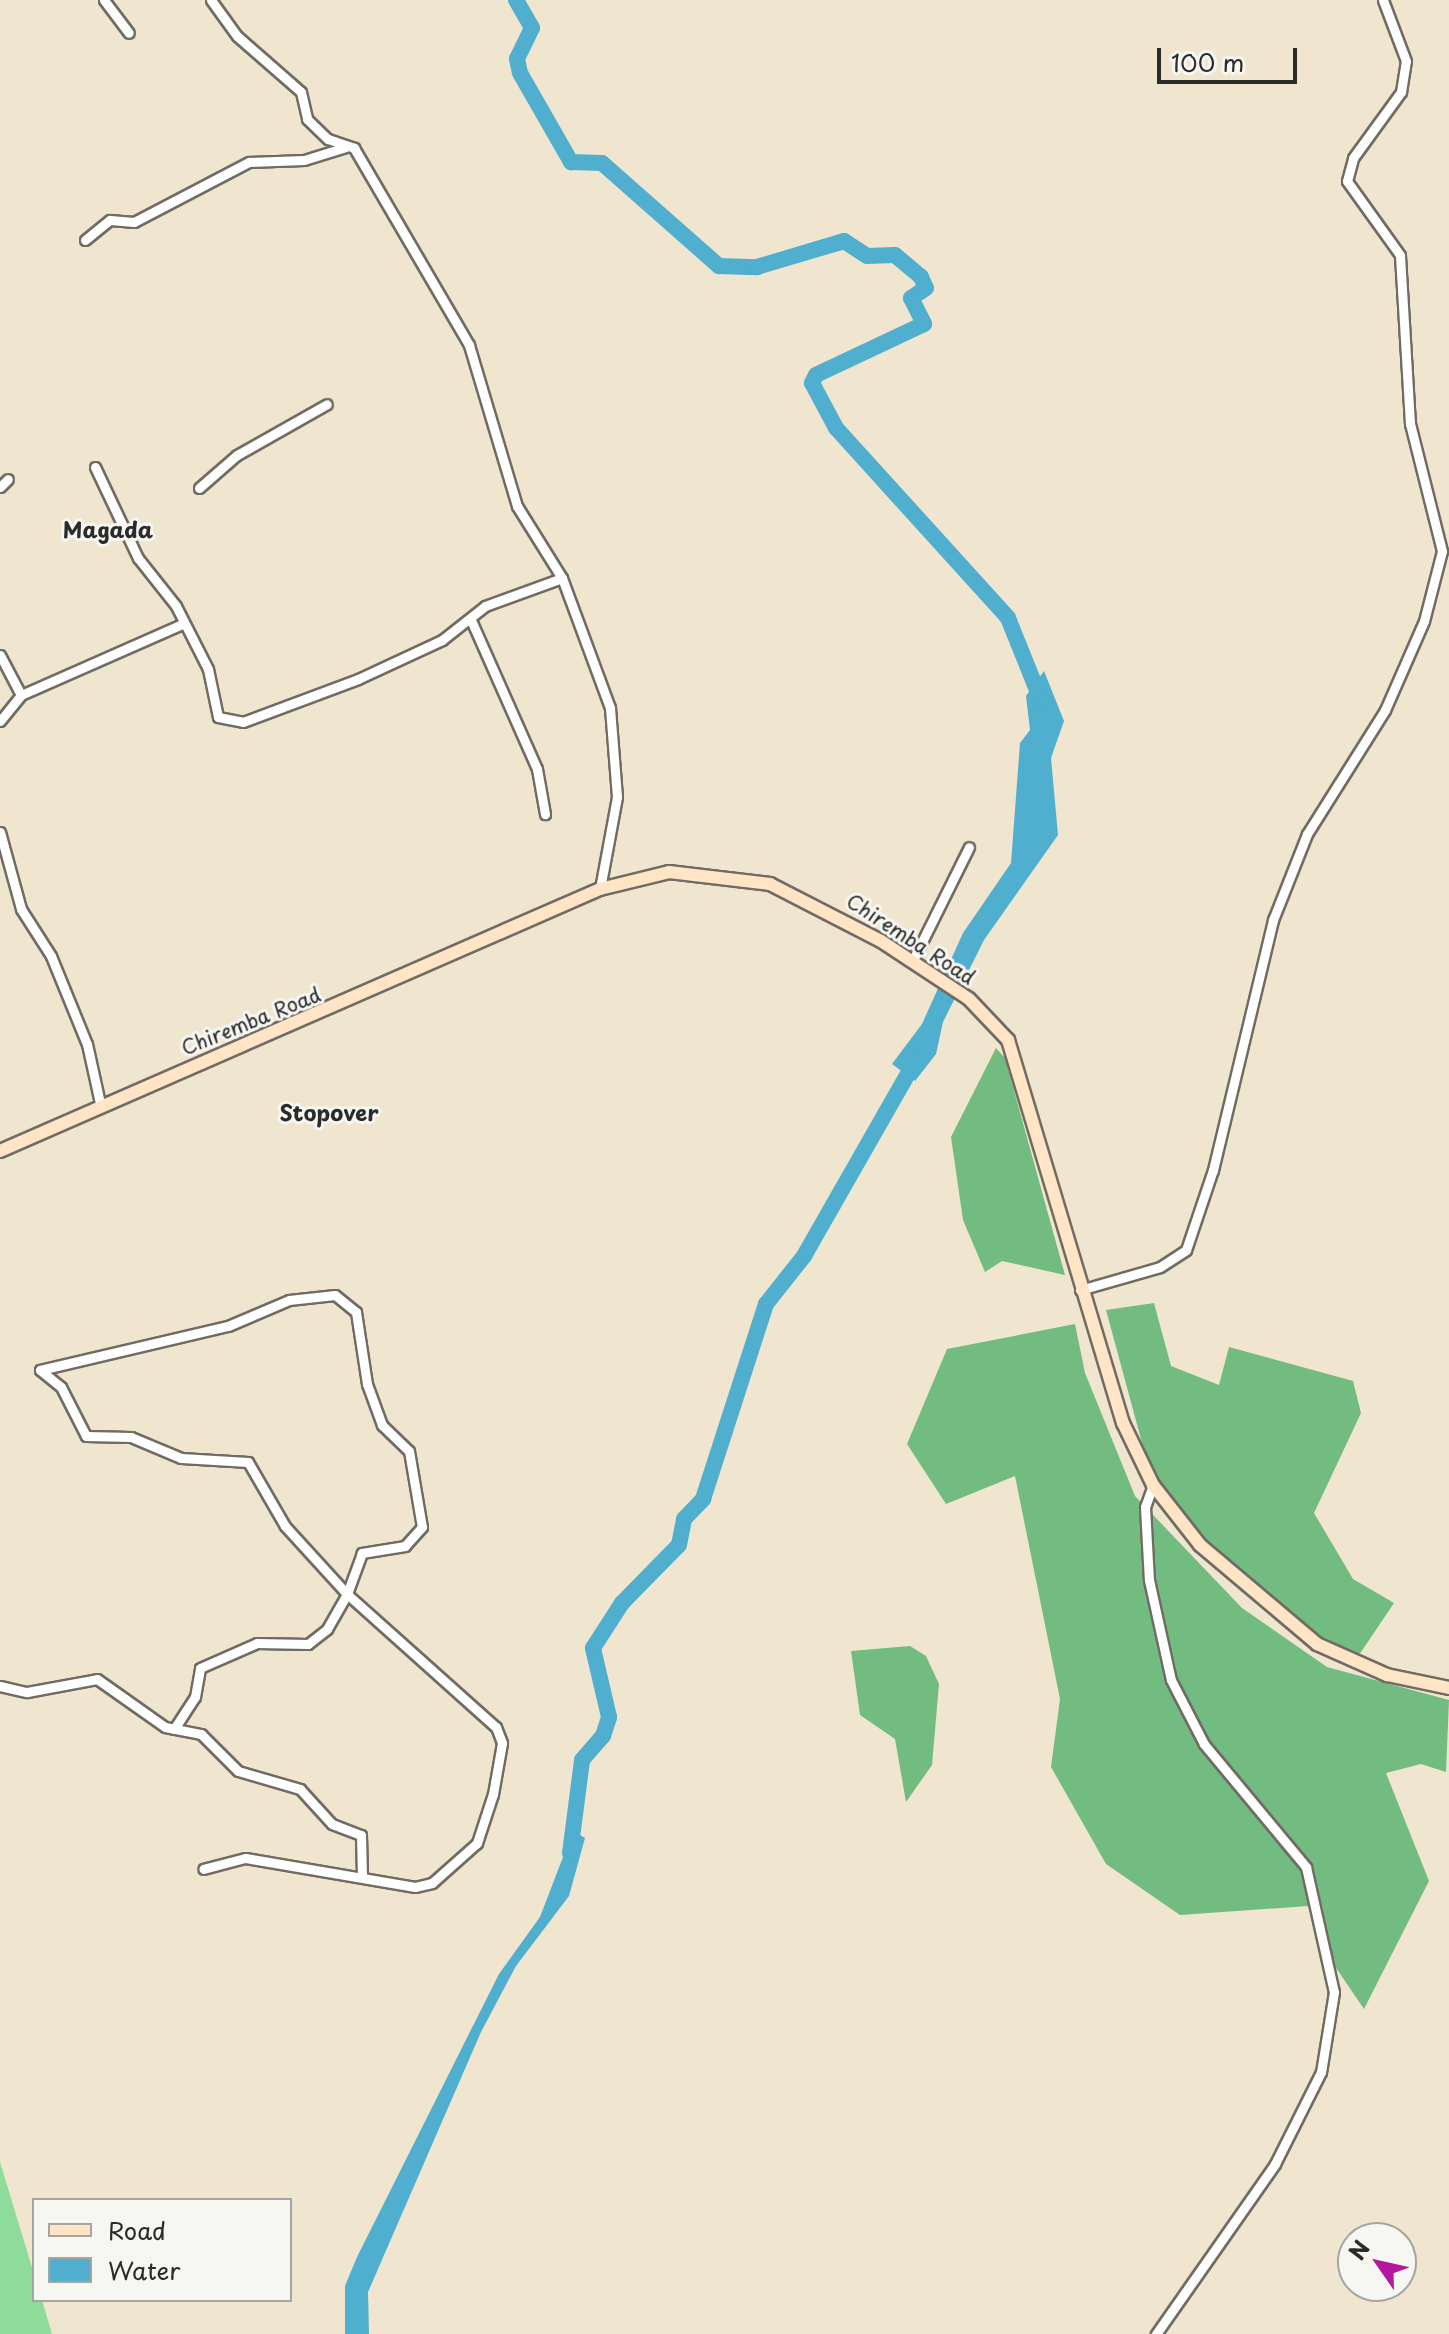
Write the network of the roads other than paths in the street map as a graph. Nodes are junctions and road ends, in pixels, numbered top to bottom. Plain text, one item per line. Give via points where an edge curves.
1 (104, 0) edge
2 (211, 0) edge
3 (1383, 0) edge
4 (129, 33) dead end
5 (346, 147) junction
6 (85, 240) dead end
7 (327, 404) dead end
8 (95, 467) dead end
9 (8, 479) dead end
10 (0, 487) edge
11 (199, 488) dead end
12 (562, 578) junction
13 (471, 620) junction
14 (180, 625) junction
15 (0, 655) edge
16 (21, 695) junction
17 (0, 721) edge
18 (545, 814) dead end
19 (0, 832) edge
20 (969, 847) dead end
21 (600, 889) junction
22 (912, 962) junction
23 (100, 1103) junction
24 (0, 1151) edge
25 (1080, 1290) junction
26 (1153, 1485) junction
27 (347, 1594) junction
28 (0, 1686) edge
29 (1449, 1688) edge
30 (174, 1729) junction
31 (203, 1869) dead end
32 (362, 1877) junction
33 (1156, 2334) edge

1 - 4 street
2 - 5 street via 237,36 301,92 307,119
3 - 25 street via 1406,61 1401,92 1353,158 1347,181 1400,255 1410,424 1442,551 1424,621 1385,710 1307,834 1273,920 1186,1250 1160,1267
5 - 6 street via 304,160 249,162 134,222 110,220
5 - 12 street via 354,148 469,345 517,506
7 - 11 street via 237,455
8 - 14 street
9 - 10 street
12 - 13 street via 485,606
12 - 21 street via 595,651 617,750
13 - 14 street via 408,659 243,722 218,717 208,669
13 - 18 street via 537,769
14 - 16 street
15 - 16 street
16 - 17 street
19 - 23 street via 21,909 51,956 87,1044
20 - 22 street
21 - 22 main road, Chiremba Road via 669,872 751,878 821,906
21 - 23 main road, Chiremba Road via 351,1003
22 - 25 main road, Chiremba Road via 965,996 1014,1051
23 - 24 main road, Chiremba Road
25 - 26 main road, Chiremba Road via 1123,1423
26 - 29 main road, Chiremba Road via 1230,1578 1317,1644 1387,1675
26 - 33 street via 1145,1507 1149,1580 1171,1680 1204,1744 1306,1867 1334,1992 1321,2072 1275,2164
27 - 27 street via 285,1526 248,1462 181,1458 131,1437 86,1436 61,1387 40,1370 228,1326 289,1300 335,1295 356,1312 367,1384 382,1425 409,1451 422,1527 405,1546 362,1553
27 - 30 street via 327,1629 308,1644 257,1643 200,1668 195,1697
27 - 32 street via 496,1727 502,1743 477,1843 432,1883
28 - 30 street via 27,1692 97,1679
30 - 32 street via 201,1734 238,1771 300,1789 332,1824 361,1835
31 - 32 street via 245,1858

